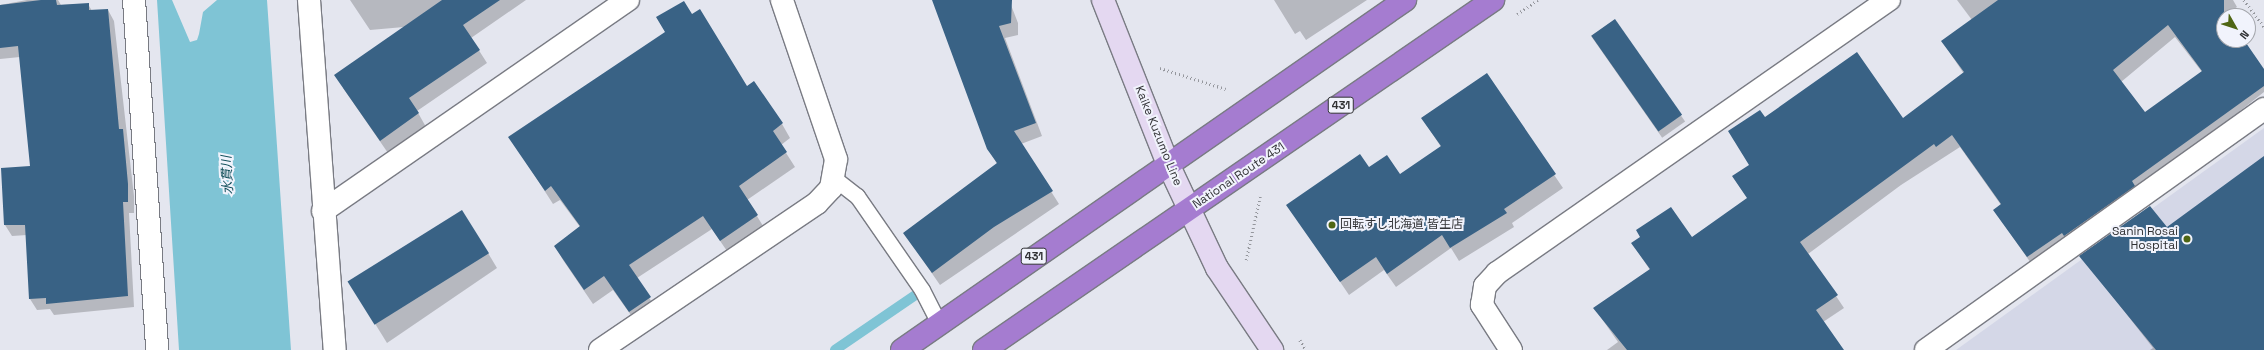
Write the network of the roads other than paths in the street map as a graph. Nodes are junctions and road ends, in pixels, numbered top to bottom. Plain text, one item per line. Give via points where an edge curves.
1 (134, 0) edge
2 (309, 0) edge
3 (628, 0) edge
4 (782, 0) edge
5 (1103, 0) edge
6 (1405, 0) edge
7 (1493, 0) edge
8 (1889, 0) edge
9 (2264, 109) edge
10 (1168, 164) junction
11 (835, 179) junction
12 (1189, 209) junction
13 (323, 211) junction
14 (939, 324) junction
15 (157, 350) edge
16 (335, 350) edge
17 (600, 350) edge
18 (902, 350) edge
19 (984, 350) edge
20 (1272, 350) edge
21 (1512, 350) edge
22 (1926, 350) edge

1 - 15 street
2 - 13 street
3 - 13 street
4 - 11 street via 836,159
5 - 10 main road, Kaike Kuzumo Line
6 - 10 highway, 431
7 - 12 highway, National Route 431 / 431
8 - 21 street via 1497,273 1485,286 1482,305
9 - 22 street
10 - 12 main road, Kaike Kuzumo Line
10 - 14 highway, 431
11 - 14 lane via 857,196 922,290
11 - 17 street via 827,195 817,203
12 - 19 highway, National Route 431 / 431
12 - 20 main road, Kaike Kuzumo Line via 1217,268
13 - 16 street
14 - 18 highway, 431

